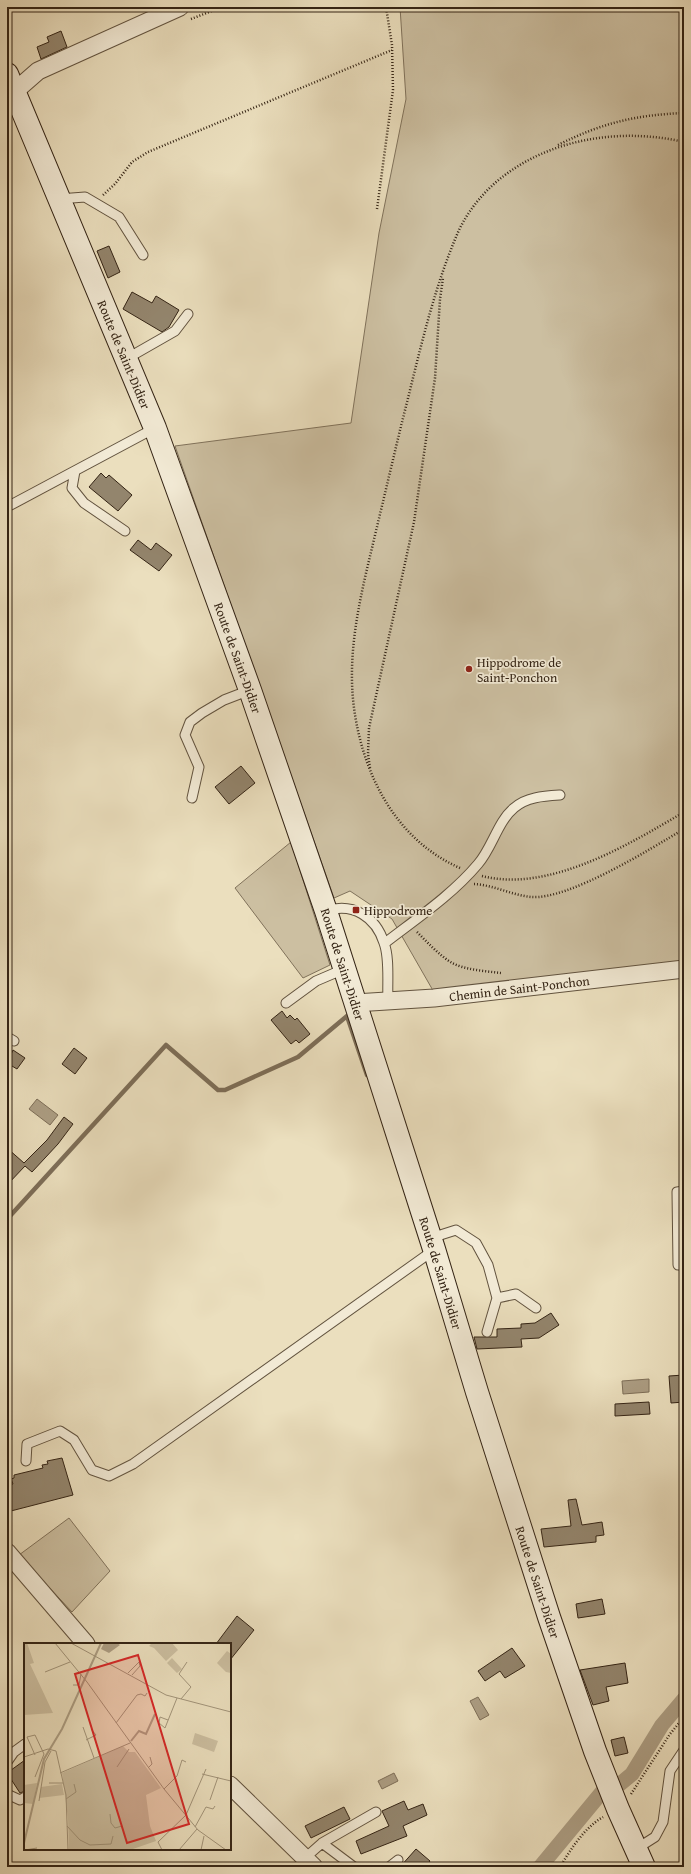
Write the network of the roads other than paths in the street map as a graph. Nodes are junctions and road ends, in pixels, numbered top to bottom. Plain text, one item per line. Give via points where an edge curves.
1 (180, 7) edge
2 (9, 88) edge
3 (60, 200) junction
4 (143, 255) dead end
5 (188, 314) dead end
6 (126, 359) junction
7 (155, 428) junction
8 (75, 471) junction
9 (7, 506) edge
10 (126, 531) dead end
11 (250, 690) junction
12 (560, 794) dead end
13 (192, 798) dead end
14 (326, 911) junction
15 (384, 943) junction
16 (344, 969) junction
17 (684, 969) edge
18 (388, 1001) junction
19 (286, 1003) dead end
20 (355, 1003) junction
21 (684, 1191) edge
22 (432, 1244) junction
23 (684, 1265) edge
24 (497, 1298) junction
25 (536, 1308) dead end
26 (487, 1332) dead end
27 (26, 1461) dead end
28 (7, 1552) edge
29 (85, 1643) edge
30 (24, 1745) edge
31 (684, 1750) edge
32 (7, 1762) edge
33 (231, 1786) edge
34 (7, 1794) edge
35 (24, 1798) edge
36 (376, 1812) dead end
37 (322, 1843) junction
38 (640, 1858) edge
39 (398, 1860) dead end
40 (309, 1863) edge
41 (354, 1867) edge
42 (389, 1867) edge

1 - 2 street via 38,71
2 - 3 main road, Route de Saint-Didier
3 - 4 lane via 85,197 119,217
3 - 6 main road, Route de Saint-Didier
5 - 6 lane via 175,332
6 - 7 main road, Route de Saint-Didier
7 - 8 lane via 132,438
7 - 11 main road, Route de Saint-Didier
8 - 9 lane
8 - 10 lane via 72,488 84,503
11 - 13 lane via 224,700 190,722 185,735 199,768
11 - 14 main road, Route de Saint-Didier
12 - 15 lane via 528,800 514,807 505,818 489,850 471,872
14 - 15 lane via 344,908 356,910 368,917 376,926
14 - 16 main road, Route de Saint-Didier
15 - 18 lane
16 - 19 lane via 316,980
16 - 20 main road, Route de Saint-Didier
17 - 18 street, Chemin de Saint-Ponchon
18 - 20 street, Chemin de Saint-Ponchon
20 - 22 main road, Route de Saint-Didier
21 - 23 lane via 677,1192 678,1265
22 - 24 lane via 456,1230 476,1243 488,1265
22 - 27 lane via 133,1464 109,1476 92,1470 74,1440 60,1431 27,1444
22 - 38 main road, Route de Saint-Didier via 521,1532 606,1780
24 - 25 lane via 516,1294
24 - 26 lane
28 - 29 street
30 - 32 lane via 14,1752
31 - 38 lane via 670,1771 663,1822
33 - 40 street
34 - 35 lane via 20,1800
36 - 37 lane
37 - 40 lane
37 - 41 lane
39 - 42 lane

